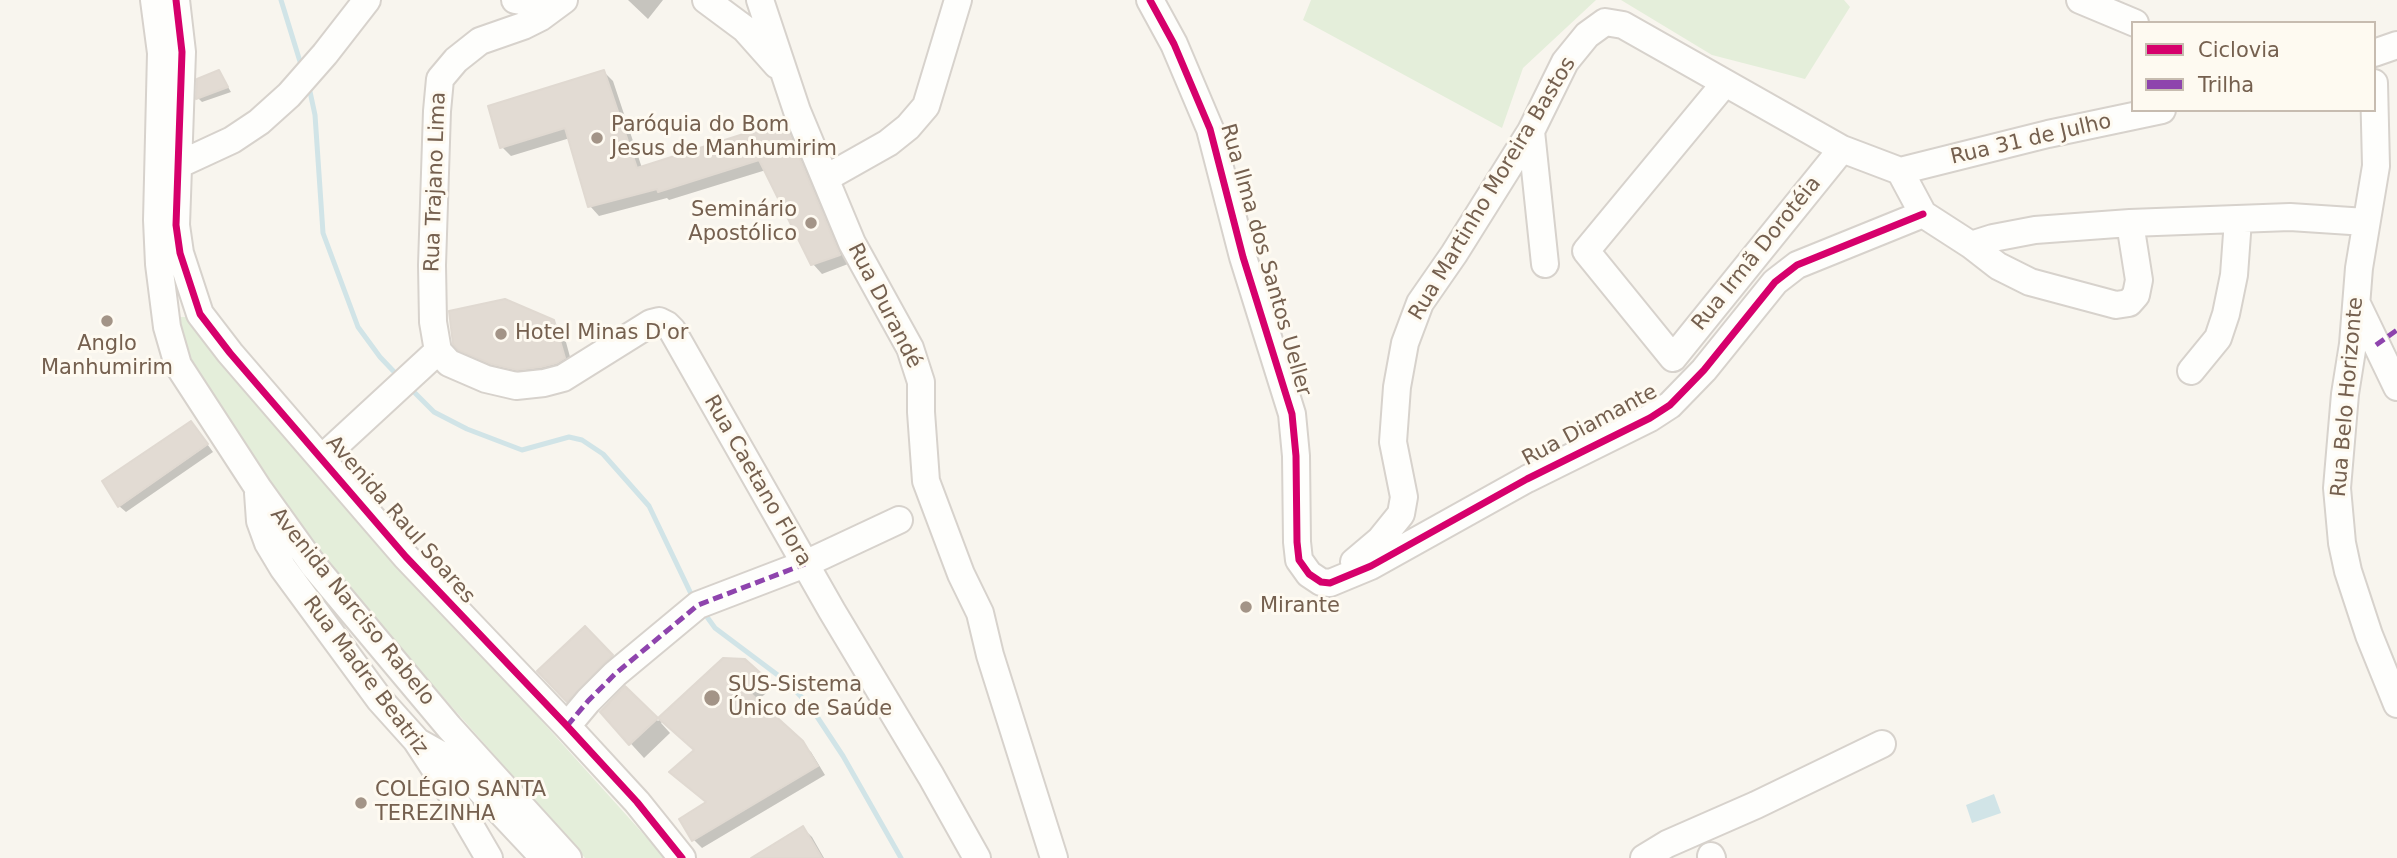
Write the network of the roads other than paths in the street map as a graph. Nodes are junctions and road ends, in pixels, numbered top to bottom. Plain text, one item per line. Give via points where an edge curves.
1 (154, 0) edge
2 (176, 0) edge
3 (367, 0) edge
4 (515, 0) edge
5 (544, 0) edge
6 (564, 0) edge
7 (706, 0) edge
8 (761, 0) edge
9 (958, 0) edge
10 (1150, 0) edge
11 (2080, 0) edge
12 (2131, 21) edge
13 (2397, 45) edge
14 (2376, 52) edge
15 (783, 71) junction
16 (1726, 83) junction
17 (2152, 112) edge
18 (2375, 112) edge
19 (1531, 131) junction
20 (1842, 149) junction
21 (1900, 172) junction
22 (169, 174) junction
23 (826, 178) junction
24 (1923, 214) junction
25 (2238, 220) junction
26 (2367, 222) junction
27 (2130, 223) junction
28 (1971, 245) junction
29 (1545, 264) dead end
30 (2357, 302) junction
31 (200, 314) junction
32 (167, 327) junction
33 (433, 355) junction
34 (2190, 371) dead end
35 (2397, 387) edge
36 (322, 458) junction
37 (258, 488) junction
38 (899, 520) dead end
39 (805, 564) junction
40 (1329, 583) junction
41 (2397, 704) edge
42 (567, 726) junction
43 (416, 740) junction
44 (1882, 744) dead end
45 (489, 858) edge
46 (544, 858) edge
47 (568, 858) edge
48 (682, 858) edge
49 (976, 858) edge
50 (1054, 858) edge
51 (1644, 858) edge

1 - 22 street
2 - 22 street via 183,52
3 - 22 street via 289,95 244,133
4 - 5 street
6 - 33 street, Rua Trajano Lima via 523,26 480,41 440,79
7 - 15 street via 745,29
8 - 15 street, Rua Durandé
9 - 23 street via 926,106 888,143
10 - 40 street, Rua Ilma dos Santos Ueller via 1210,129 1243,257 1292,414 1299,560 1309,574
11 - 12 street
13 - 14 street
15 - 23 street, Rua Durandé
16 - 19 street, Rua Martinho Moreira Bastos via 1623,25 1605,22 1587,35 1565,62
16 - 20 street, Rua Martinho Moreira Bastos
16 - 20 street, Rua Irmã Dorotéia via 1586,251 1673,359
17 - 21 street, Rua 31 de Julho
18 - 26 street, Rua Belo Horizonte via 2376,166
19 - 29 street
19 - 40 street, Rua Martinho Moreira Bastos via 1420,303 1405,343 1393,442 1404,497 1401,514 1380,540
20 - 21 street, Rua Martinho Moreira Bastos
21 - 24 street
22 - 31 street, Avenida Raul Soares via 178,244
22 - 32 street, Avenida Narciso Rabelo via 157,220
23 - 50 street, Rua Durandé via 852,243 918,371 926,481 979,613
24 - 28 street
24 - 40 street, Rua Diamante via 1797,265 1775,282 1704,370 1670,405 1650,418 1527,479 1371,566
25 - 26 street via 2290,217
25 - 27 street
25 - 34 street via 2226,314 2218,338
26 - 30 street, Rua Belo Horizonte
27 - 28 street via 2035,230
27 - 28 street via 2139,280 2129,303 2116,306 2030,282
30 - 35 street
30 - 41 street, Rua Belo Horizonte via 2340,447 2339,514 2357,603
31 - 32 street via 183,310
31 - 36 street, Avenida Raul Soares
32 - 37 street, Avenida Narciso Rabelo via 178,365
33 - 36 street
33 - 39 street, Rua Caetano Flora via 486,379 516,386 544,383 563,378 651,323 667,325
36 - 42 street, Avenida Raul Soares via 406,557
37 - 43 street, Rua Madre Beatriz via 260,521 283,568 380,700
37 - 47 street, Avenida Narciso Rabelo via 314,566 449,727
38 - 39 street
39 - 42 street via 698,605 615,674
39 - 49 street, Rua Caetano Flora
42 - 48 street, Avenida Raul Soares
43 - 45 street, Rua Madre Beatriz
43 - 46 street via 454,762
44 - 51 street

